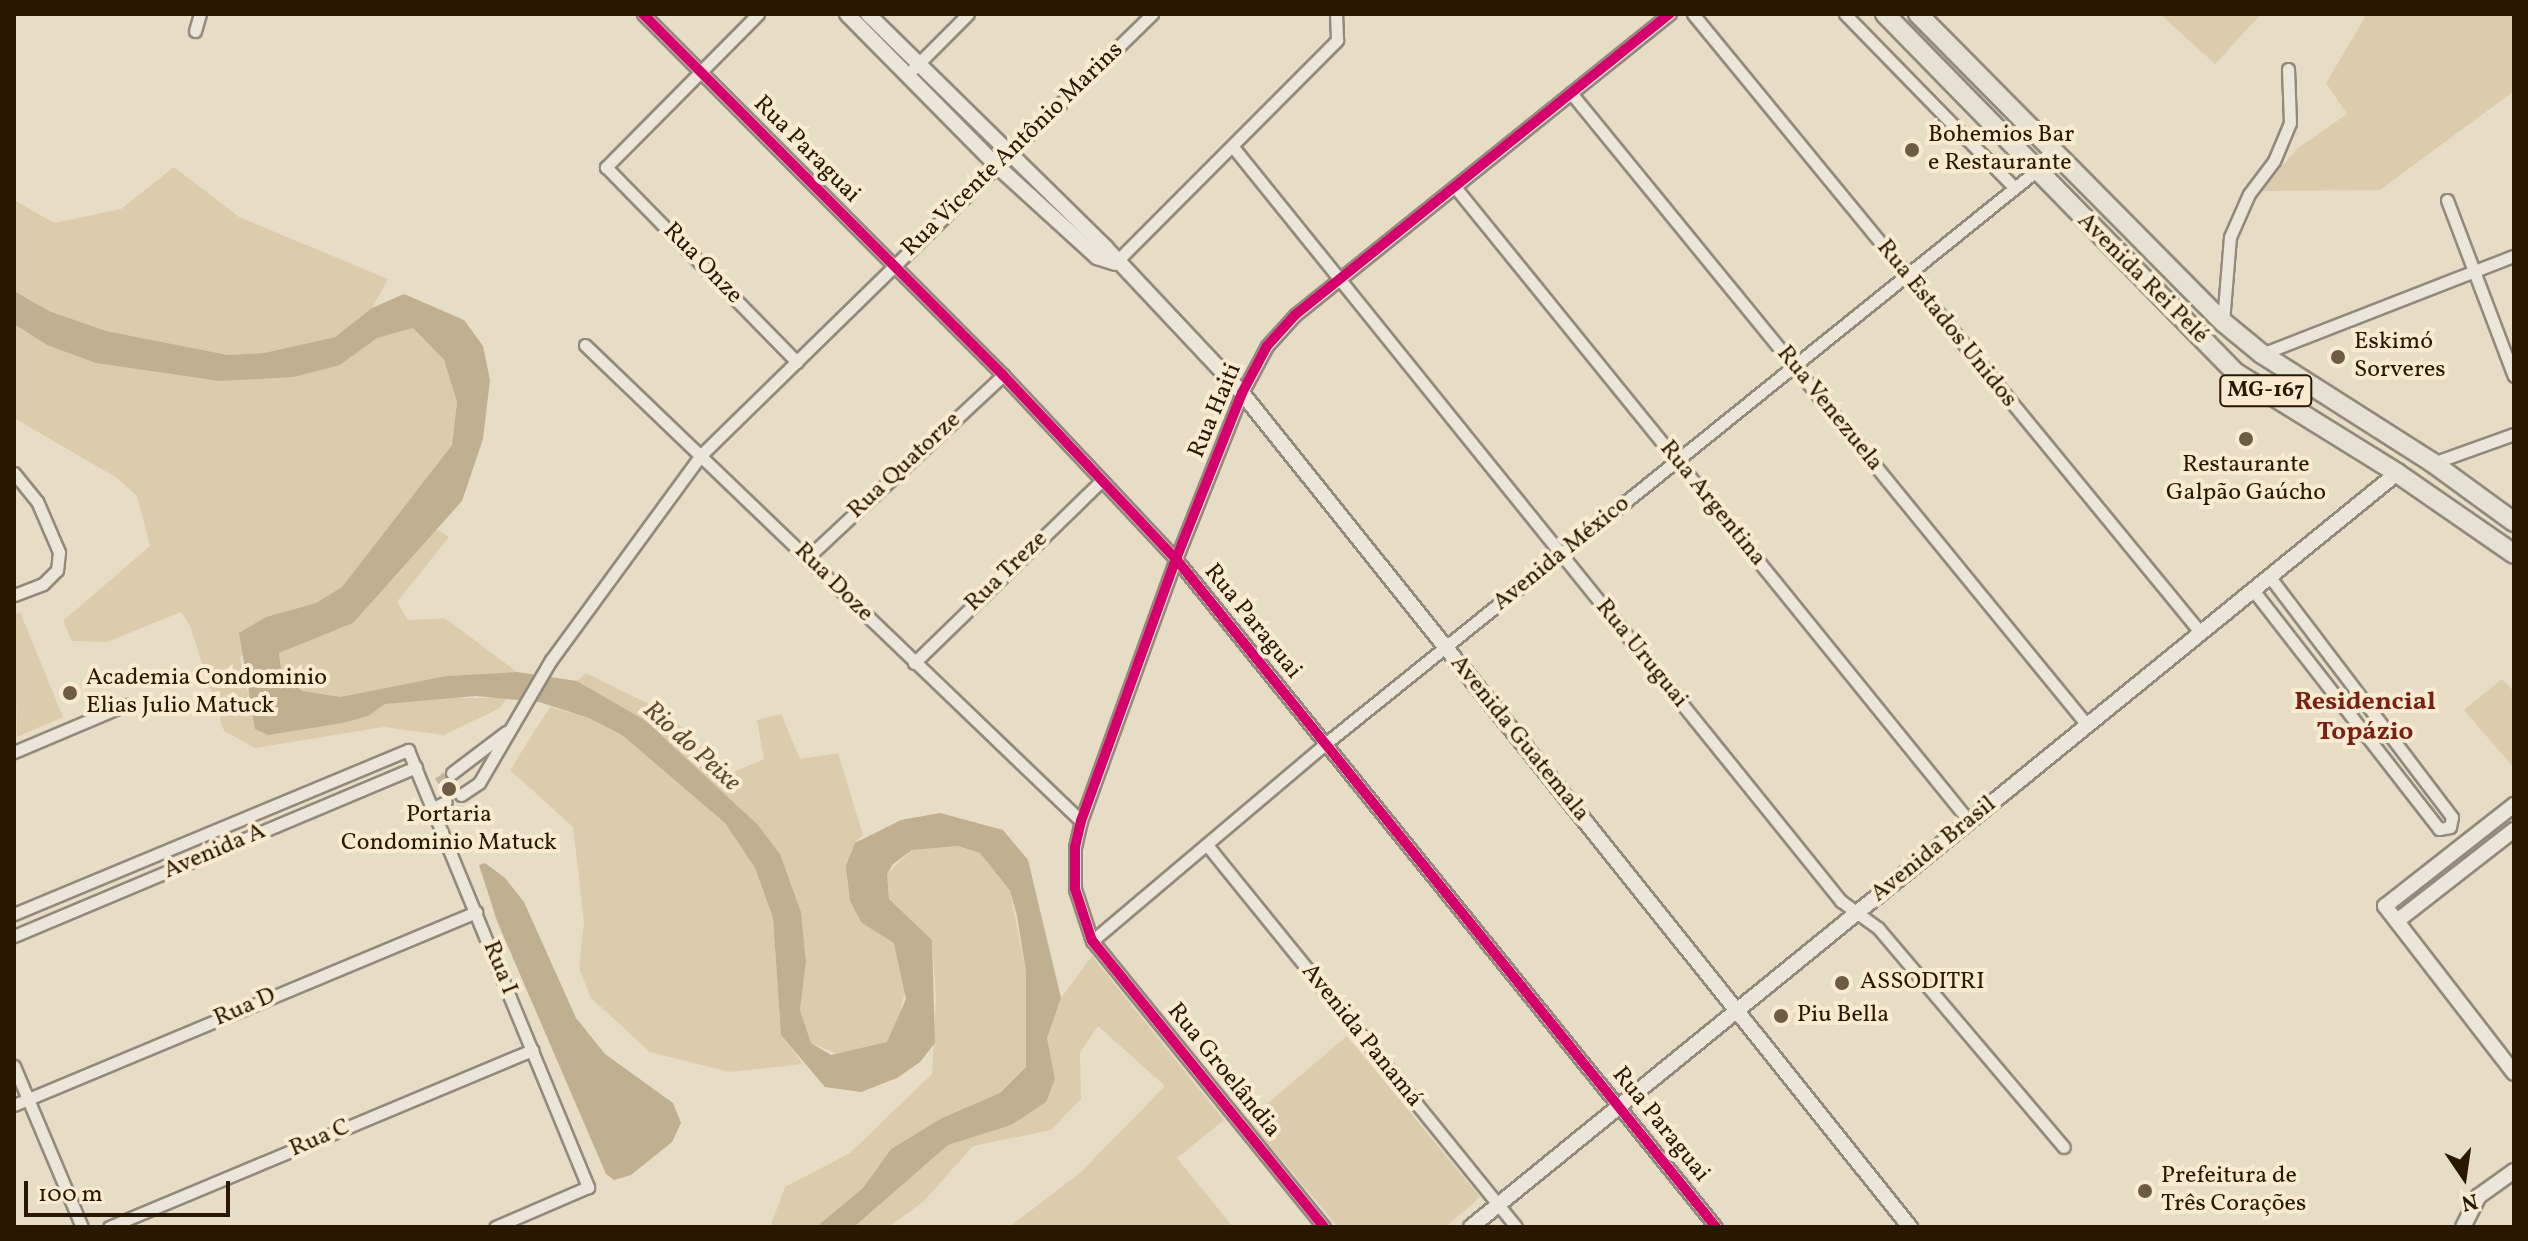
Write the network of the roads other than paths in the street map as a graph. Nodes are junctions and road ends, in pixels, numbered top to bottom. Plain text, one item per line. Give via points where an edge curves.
1 (200, 14) edge
2 (643, 14) edge
3 (758, 14) edge
4 (847, 14) edge
5 (868, 14) edge
6 (968, 14) edge
7 (1152, 14) edge
8 (1336, 14) edge
9 (1670, 14) edge
10 (1693, 14) edge
11 (1845, 14) edge
12 (1885, 14) edge
13 (1918, 14) edge
14 (195, 31) dead end
15 (912, 69) junction
16 (2288, 69) dead end
17 (700, 71) junction
18 (1571, 93) junction
19 (1233, 147) junction
20 (1007, 154) junction
21 (996, 165) junction
22 (2036, 171) junction
23 (1455, 187) junction
24 (2015, 188) junction
25 (2447, 200) dead end
26 (2514, 256) edge
27 (1115, 263) junction
28 (895, 266) junction
29 (2474, 272) junction
30 (1906, 276) junction
31 (1339, 280) junction
32 (2223, 322) junction
33 (585, 345) dead end
34 (2262, 354) junction
35 (797, 362) junction
36 (1794, 366) junction
37 (1003, 375) junction
38 (2514, 376) edge
39 (1242, 393) junction
40 (2514, 434) edge
41 (701, 455) junction
42 (1677, 461) junction
43 (2433, 463) junction
44 (14, 473) edge
45 (2397, 473) junction
46 (1100, 482) junction
47 (2514, 522) edge
48 (1561, 554) junction
49 (2514, 554) edge
50 (808, 557) junction
51 (1176, 559) junction
52 (2270, 577) junction
53 (2253, 590) junction
54 (14, 595) edge
55 (2201, 633) junction
56 (1445, 647) junction
57 (914, 663) junction
58 (125, 705) dead end
59 (2367, 705) junction
60 (2376, 715) junction
61 (2351, 718) junction
62 (512, 725) junction
63 (2087, 725) junction
64 (2360, 729) junction
65 (1325, 744) junction
66 (408, 750) joint
67 (14, 752) edge
68 (416, 767) junction
69 (452, 773) tunnel mouth
70 (438, 783) tunnel mouth
71 (426, 791) junction
72 (461, 795) dead end
73 (446, 802) dead end
74 (2514, 805) edge
75 (433, 808) junction
76 (2500, 816) junction
77 (1081, 821) junction
78 (1969, 821) junction
79 (221, 828) junction
80 (2513, 833) edge
81 (1207, 845) junction
82 (228, 847) junction
83 (476, 912) junction
84 (1857, 912) junction
85 (14, 914) edge
86 (2397, 921) junction
87 (14, 936) edge
88 (1092, 941) junction
89 (1737, 1011) junction
90 (532, 1050) junction
91 (14, 1066) edge
92 (2514, 1073) edge
93 (28, 1099) junction
94 (14, 1105) edge
95 (1619, 1106) junction
96 (2064, 1147) dead end
97 (2514, 1171) edge
98 (1498, 1204) junction
99 (82, 1227) edge
100 (109, 1227) edge
101 (495, 1227) edge
102 (1324, 1227) edge
103 (1471, 1227) edge
104 (1516, 1227) edge
105 (1716, 1227) edge
106 (1910, 1227) edge
107 (2463, 1227) edge

1 - 14 street
2 - 17 street, Rua Paraguai
3 - 17 street
4 - 15 street
5 - 15 street
6 - 15 street
7 - 20 street, Rua Vicente Antônio Marins
8 - 19 street via 1337,40
9 - 18 street, Rua Haiti
10 - 30 street, Rua Estados Unidos
11 - 24 street
12 - 22 main road, Avenida Rei Pelé / MG-167
13 - 32 main road, Avenida Rei Pelé / MG-167
15 - 20 street
15 - 21 street
16 - 32 street via 2290,123 2230,237
17 - 28 street, Rua Paraguai
17 - 35 street, Rua Onze via 606,167
18 - 23 street, Rua Haiti
18 - 36 street, Rua Venezuela
19 - 27 street
19 - 31 street, Rua Uruguai
20 - 21 street, Rua Vicente Antônio Marins
20 - 27 street via 1106,248
21 - 27 street via 1097,257
21 - 28 street, Rua Vicente Antônio Marins
22 - 24 street, Avenida México
22 - 45 main road, Avenida Rei Pelé / MG-167 via 2236,373
23 - 31 street, Rua Haiti
23 - 42 street, Rua Argentina
24 - 30 street, Avenida México
25 - 29 street
26 - 29 street
27 - 39 street, Avenida Guatemala
28 - 35 street, Rua Vicente Antônio Marins
28 - 37 street, Rua Paraguai
29 - 34 street
29 - 38 street
30 - 36 street, Avenida México
30 - 55 street, Rua Estados Unidos
31 - 39 street, Rua Haiti via 1267,346
31 - 48 street, Rua Uruguai
32 - 34 main road, Avenida Rei Pelé / MG-167
33 - 41 street, Rua Doze
34 - 43 main road, Avenida Rei Pelé / MG-167
35 - 41 street, Rua Vicente Antônio Marins
36 - 42 street, Avenida México
36 - 63 street, Rua Venezuela
37 - 46 street, Rua Paraguai
37 - 50 street, Rua Quatorze
39 - 51 street, Rua Haiti
39 - 56 street, Avenida Guatemala
40 - 43 street
41 - 50 street, Rua Doze
41 - 62 street, Rua Vicente Antônio Marins via 551,660
42 - 48 street, Avenida México
42 - 78 street, Rua Argentina
43 - 47 main road, Avenida Rei Pelé / MG-167
44 - 54 street via 42,514 59,552 57,570 43,584
45 - 49 main road, Avenida Rei Pelé / MG-167
45 - 52 street, Avenida Brasil
46 - 51 street, Rua Paraguai
46 - 57 street, Rua Treze
48 - 56 street, Avenida México
48 - 84 street, Rua Uruguai via 1841,901
50 - 57 street, Rua Doze
51 - 65 street, Rua Paraguai
51 - 77 street, Rua Haiti
52 - 53 street, Avenida Brasil
52 - 59 street
53 - 55 street, Avenida Brasil
53 - 61 street
55 - 63 street, Avenida Brasil
56 - 65 street, Avenida México
56 - 89 street, Avenida Guatemala
57 - 77 street, Rua Doze
58 - 67 street
59 - 60 street
59 - 61 street
60 - 64 street
60 - 64 street via 2452,817 2450,827 2439,829
61 - 64 street
62 - 69 street, Rua Vicente Antônio Marins
62 - 72 street, Rua Vicente Antônio Marins via 479,783
63 - 78 street, Avenida Brasil
65 - 81 street, Avenida México
65 - 95 street, Rua Paraguai
66 - 68 street, Rua I
66 - 79 street, Avenida A
68 - 71 street, Rua I
68 - 82 street, Avenida A
70 - 71 street
71 - 75 street, Rua I
73 - 75 street
74 - 76 street
75 - 83 street, Rua I
76 - 80 street
76 - 86 street via 2385,906
77 - 88 street, Rua Haiti via 1075,889
78 - 84 street, Avenida Brasil
79 - 82 street
79 - 85 street, Avenida A
80 - 86 street
81 - 88 street, Avenida México
81 - 98 street, Avenida Panamá
82 - 87 street, Avenida A
83 - 90 street, Rua I
83 - 93 street, Rua D
84 - 89 street, Avenida Brasil
84 - 96 street, Rua Uruguai via 1878,928
86 - 92 street
88 - 102 street, Rua Groelândia
89 - 95 street, Avenida Brasil
89 - 106 street, Avenida Guatemala
90 - 100 street, Rua C
90 - 101 street, Rua I via 588,1187
91 - 93 street
93 - 94 street, Rua D
93 - 99 street
95 - 98 street, Avenida Brasil
95 - 105 street, Rua Paraguai
97 - 107 street via 2479,1196
98 - 103 street, Avenida Brasil
98 - 104 street, Avenida Panamá

